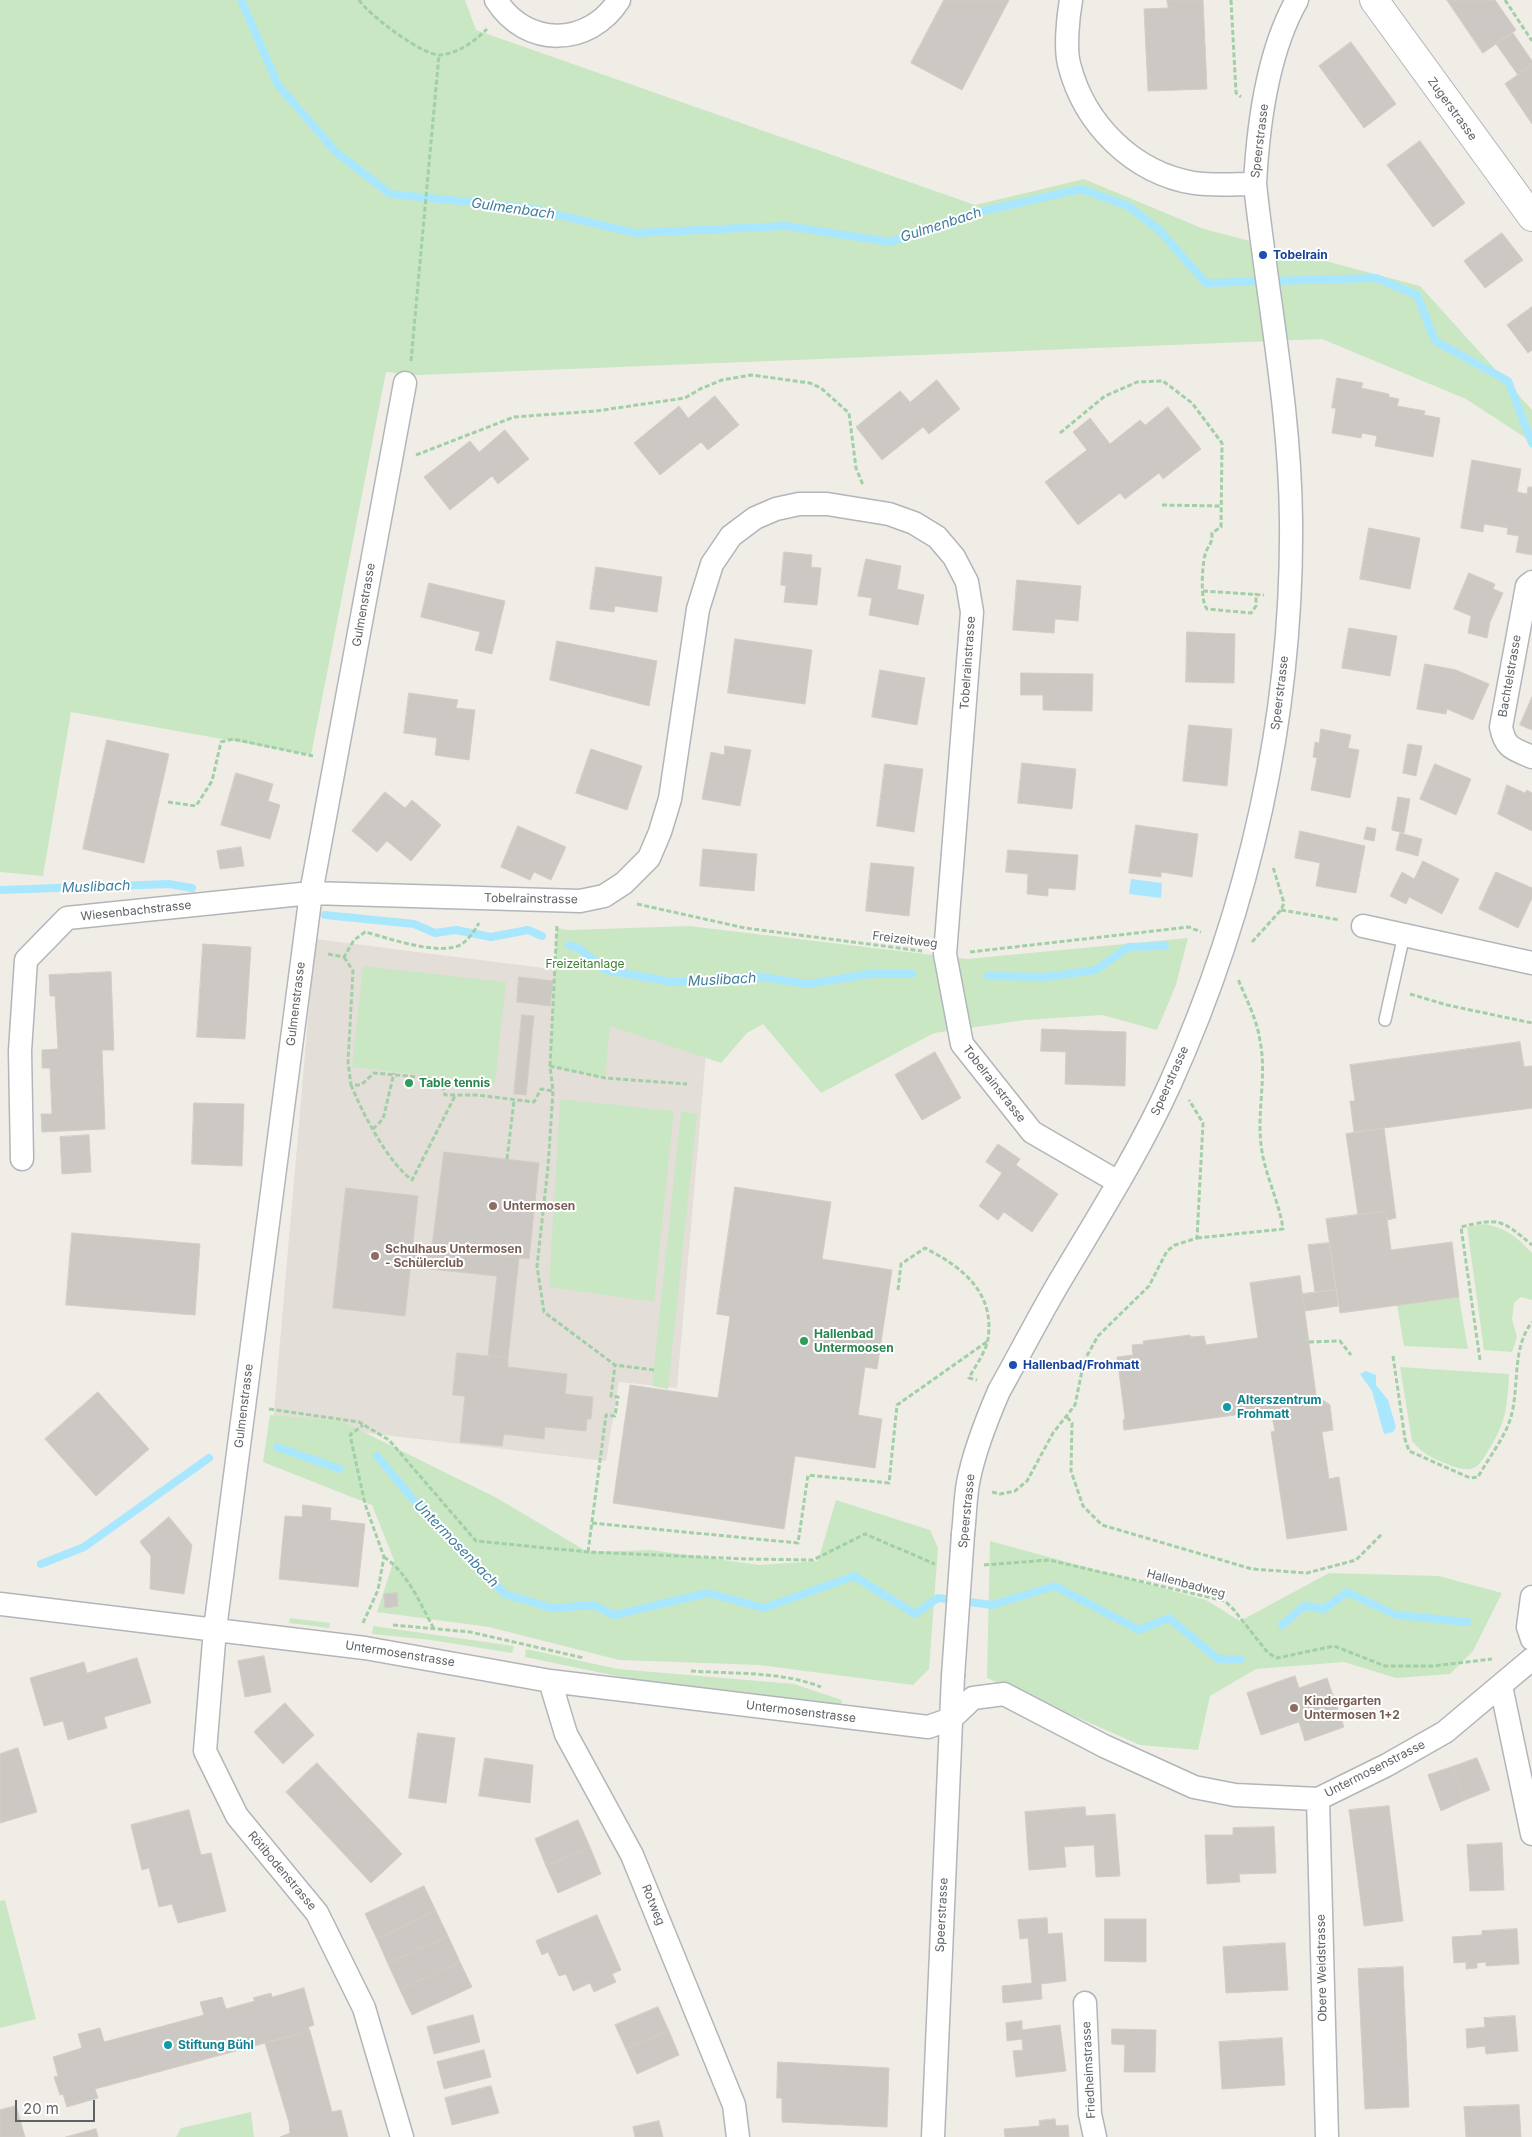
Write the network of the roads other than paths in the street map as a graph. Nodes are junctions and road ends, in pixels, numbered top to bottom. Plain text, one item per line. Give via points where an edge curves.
1 (620, 0) edge
2 (1071, 0) edge
3 (1297, 0) edge
4 (1374, 0) edge
5 (500, 7) edge
6 (1255, 184) junction
7 (1532, 217) edge
8 (405, 383) dead end
9 (1532, 582) edge
10 (1532, 757) edge
11 (311, 893) junction
12 (1363, 926) road end
13 (1404, 935) junction
14 (1532, 963) edge
15 (1385, 1020) dead end
16 (22, 1159) dead end
17 (1118, 1182) junction
18 (1532, 1597) edge
19 (0, 1604) edge
20 (215, 1629) junction
21 (1532, 1639) edge
22 (1532, 1659) edge
23 (550, 1681) junction
24 (1501, 1686) junction
25 (951, 1719) junction
26 (1318, 1799) junction
27 (1532, 1834) edge
28 (1085, 2003) dead end
29 (402, 2137) edge
30 (738, 2137) edge
31 (933, 2137) edge
32 (1095, 2137) edge
33 (1327, 2137) edge

1 - 5 street via 612,12 594,26 576,34 555,37 520,25
2 - 6 street via 1069,63 1083,101 1116,146 1145,166 1173,178 1214,185
3 - 6 street, Speerstrasse via 1287,19 1262,112
4 - 7 main road, Zugerstrasse
6 - 17 street, Speerstrasse via 1287,436 1291,520 1285,661 1275,738 1253,847 1214,972 1170,1084
8 - 11 street, Gulmenstrasse
9 - 10 street, Bachtelstrasse via 1527,586 1502,727 1504,741 1514,750
11 - 16 street, Wiesenbachstrasse via 67,918 26,960 20,1051
11 - 17 street, Tobelrainstrasse via 580,901 604,896 624,883 649,858 660,832 670,799 698,609 712,564 731,536 755,518 776,509 818,504 889,514 914,523 937,537 954,557 967,582 972,612 945,954 962,1044 1032,1132
11 - 20 street, Gulmenstrasse
12 - 13 street
13 - 14 street
13 - 15 lane
17 - 25 street, Speerstrasse, bridge via 999,1391 980,1437 968,1485
18 - 21 street via 1528,1627
19 - 20 street, Untermosenstrasse
20 - 23 street, Untermosenstrasse via 365,1648
20 - 29 street, Rötibodenstrasse via 205,1751 237,1816 317,1913 364,2008
22 - 24 street, Untermosenstrasse
23 - 25 street, Untermosenstrasse via 928,1727
23 - 30 street, Rotweg via 566,1734 632,1855 663,1929 734,2105
24 - 26 street, Untermosenstrasse via 1444,1732
24 - 27 street
25 - 26 street, Untermosenstrasse via 973,1698 1004,1694 1104,1746 1194,1787 1235,1796
25 - 31 street, Speerstrasse
26 - 33 street, Obere Weidstrasse
28 - 32 street, Friedheimstrasse via 1090,2114

